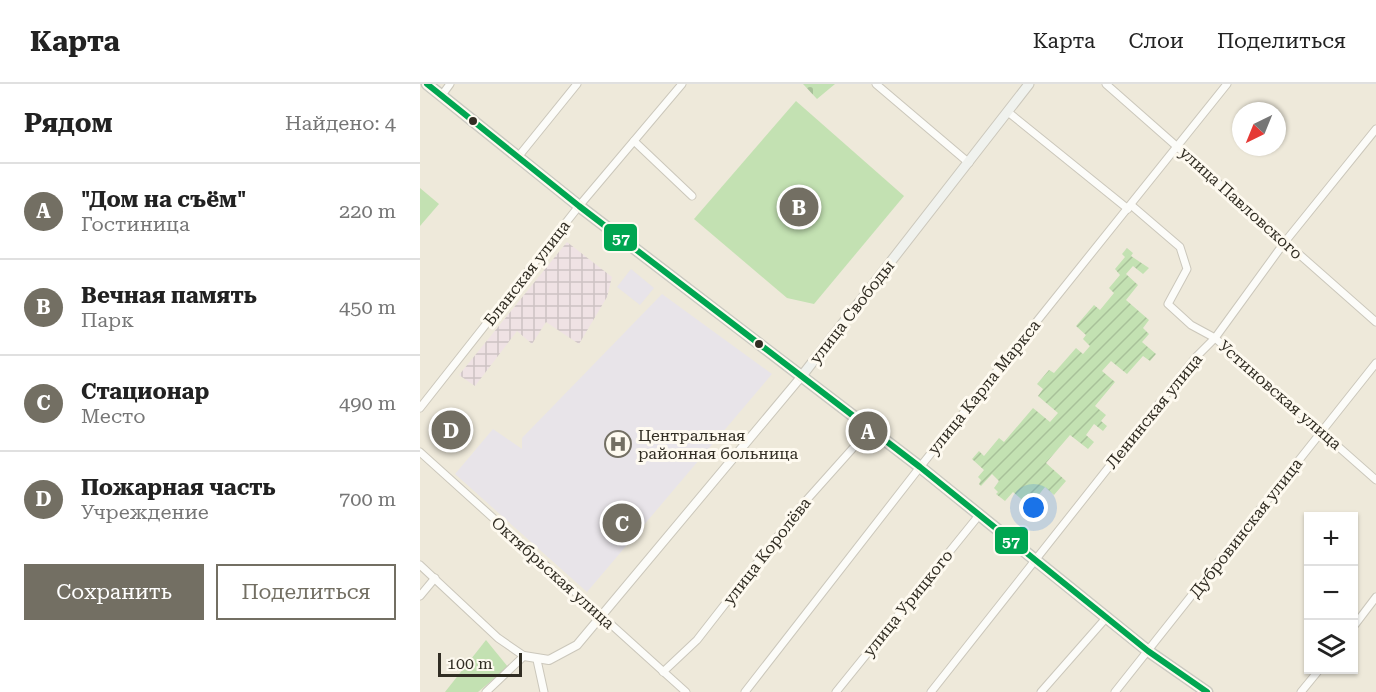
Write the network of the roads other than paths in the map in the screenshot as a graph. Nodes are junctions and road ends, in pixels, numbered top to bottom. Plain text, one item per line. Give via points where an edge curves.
1 (427, 84) edge
2 (450, 84) edge
3 (577, 84) edge
4 (682, 84) edge
5 (876, 84) edge
6 (1029, 84) edge
7 (1106, 84) edge
8 (1227, 84) edge
9 (442, 95) junction
10 (1008, 112) junction
11 (1376, 129) edge
12 (634, 141) junction
13 (1178, 146) junction
14 (518, 157) junction
15 (969, 163) junction
16 (692, 196) dead end
17 (579, 206) junction
18 (1129, 207) junction
19 (1284, 243) junction
20 (1376, 322) edge
21 (1215, 338) junction
22 (1376, 363) edge
23 (801, 377) junction
24 (420, 408) edge
25 (870, 429) junction
26 (1322, 432) junction
27 (420, 452) edge
28 (920, 467) junction
29 (1376, 480) edge
30 (980, 514) junction
31 (1035, 559) junction
32 (420, 565) edge
33 (435, 578) junction
34 (420, 596) edge
35 (1376, 597) edge
36 (602, 618) junction
37 (1107, 618) junction
38 (1358, 620) edge
39 (1148, 651) junction
40 (524, 656) junction
41 (537, 660) junction
42 (663, 672) junction
43 (1315, 674) edge
44 (1202, 691) edge
45 (486, 692) edge
46 (544, 692) edge
47 (686, 692) edge
48 (745, 692) edge
49 (836, 692) edge
50 (931, 692) edge
51 (1041, 692) edge
52 (1115, 692) edge
53 (1301, 692) edge

1 - 9 highway
2 - 9 street
3 - 14 street
4 - 12 street, Бланская улица
5 - 15 street
6 - 10 main road, улица Свободы
7 - 13 street, улица Павловского
8 - 13 street, улица Карла Маркса
9 - 14 highway
10 - 15 main road, улица Свободы
10 - 18 street, Устиновская улица
11 - 19 street, Ленинская улица
12 - 16 street
12 - 17 street, Бланская улица
13 - 18 street, улица Карла Маркса
13 - 19 street, улица Павловского
14 - 17 highway
15 - 23 main road, улица Свободы
17 - 23 highway
17 - 24 street, Бланская улица
18 - 21 street, Устиновская улица via 1180,247 1187,269 1168,304 1191,325
18 - 28 street, улица Карла Маркса
19 - 20 street, улица Павловского
19 - 21 street, Ленинская улица
21 - 26 street, Устиновская улица
21 - 31 street, Ленинская улица
22 - 26 street, Дубровинская улица
23 - 25 highway
23 - 36 street, улица Свободы
25 - 28 highway
25 - 42 street, улица Королёва via 803,504 697,639
26 - 29 street, Устиновская улица
26 - 39 street, Дубровинская улица
27 - 36 street, Октябрьская улица
28 - 30 highway
28 - 48 street, улица Карла Маркса
30 - 31 highway
30 - 49 street, улица Урицкого
31 - 37 highway
31 - 50 street, Ленинская улица
32 - 33 street
33 - 34 street
33 - 40 street via 498,638
35 - 38 street
36 - 41 street, улица Свободы via 561,656
36 - 42 street, Октябрьская улица
37 - 39 highway
37 - 51 street
39 - 44 highway
39 - 52 street, Дубровинская улица
40 - 41 street
40 - 45 street
41 - 46 street
42 - 47 street, Октябрьская улица
43 - 53 street

